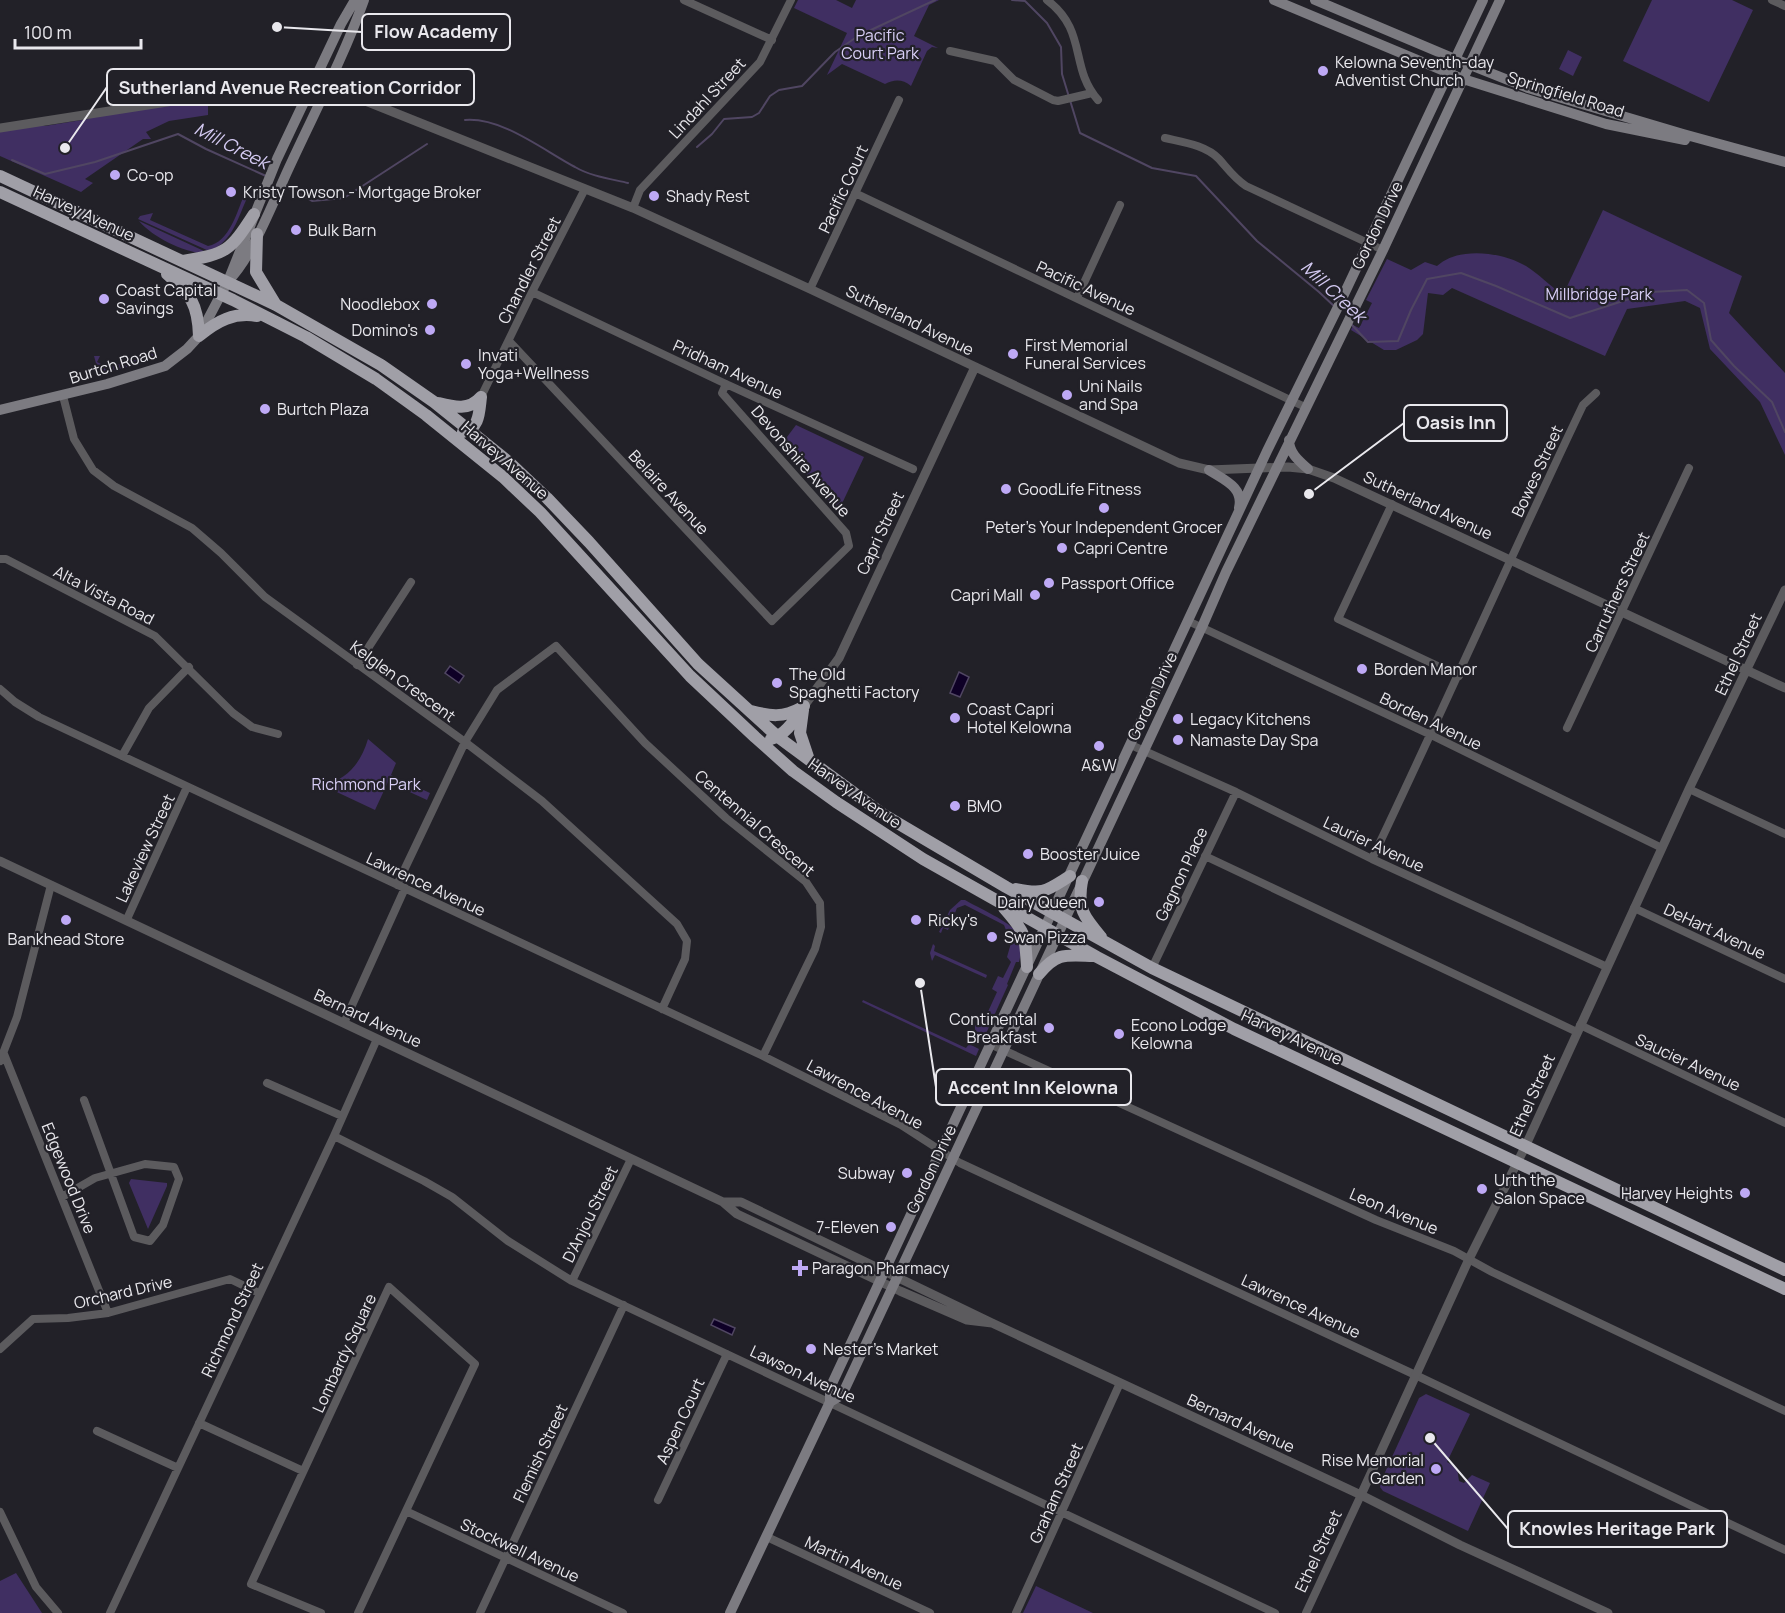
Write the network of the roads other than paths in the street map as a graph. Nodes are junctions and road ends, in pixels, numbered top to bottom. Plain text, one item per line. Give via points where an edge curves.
1 (355, 0) edge
2 (364, 0) edge
3 (684, 0) edge
4 (791, 0) edge
5 (1047, 0) edge
6 (1274, 0) edge
7 (1315, 0) edge
8 (1483, 0) edge
9 (1500, 0) edge
10 (1772, 0) edge
11 (1785, 6) edge
12 (772, 40) junction
13 (950, 51) dead end
14 (1455, 59) junction
15 (1470, 65) junction
16 (1449, 73) junction
17 (1463, 79) junction
18 (314, 82) junction
19 (328, 86) junction
20 (1092, 93) junction
21 (899, 100) dead end
22 (1098, 100) dead end
23 (0, 128) edge
24 (1165, 138) dead end
25 (1721, 145) junction
26 (1785, 162) edge
27 (0, 176) edge
28 (585, 189) junction
29 (0, 192) edge
30 (855, 193) junction
31 (1120, 204) dead end
32 (633, 208) junction
33 (254, 214) junction
34 (257, 234) junction
35 (1369, 243) junction
36 (1383, 250) junction
37 (183, 261) junction
38 (157, 266) junction
39 (228, 281) junction
40 (810, 289) junction
41 (532, 291) junction
42 (221, 295) junction
43 (1077, 298) junction
44 (276, 305) junction
45 (270, 318) junction
46 (199, 336) junction
47 (508, 340) junction
48 (975, 368) junction
49 (726, 384) junction
50 (1596, 393) dead end
51 (63, 396) junction
52 (481, 397) junction
53 (1292, 401) junction
54 (434, 402) junction
55 (1305, 407) junction
56 (0, 410) edge
57 (471, 430) junction
58 (449, 433) junction
59 (1289, 440) junction
60 (1276, 468) junction
61 (1689, 468) dead end
62 (913, 469) dead end
63 (1259, 469) junction
64 (1308, 469) junction
65 (1209, 470) junction
66 (1392, 504) junction
67 (1238, 514) junction
68 (0, 559) edge
69 (1510, 559) junction
70 (411, 582) dead end
71 (813, 582) joint
72 (1785, 590) edge
73 (1623, 612) junction
74 (1188, 621) junction
75 (1202, 627) junction
76 (357, 665) junction
77 (189, 667) junction
78 (1747, 670) junction
79 (1459, 676) junction
80 (1785, 688) edge
81 (0, 689) edge
82 (804, 706) junction
83 (749, 711) junction
84 (1567, 728) dead end
85 (278, 734) dead end
86 (1431, 735) junction
87 (755, 737) junction
88 (778, 737) junction
89 (465, 742) junction
90 (1131, 745) junction
91 (1143, 751) junction
92 (122, 756) junction
93 (810, 761) junction
94 (188, 787) junction
95 (1689, 789) junction
96 (1236, 792) junction
97 (1785, 834) edge
98 (1662, 848) junction
99 (1205, 856) junction
100 (1372, 859) junction
101 (0, 861) edge
102 (1070, 876) junction
103 (1082, 882) junction
104 (51, 885) junction
105 (397, 885) junction
106 (1006, 887) junction
107 (405, 888) junction
108 (997, 900) junction
109 (1634, 908) junction
110 (1052, 914) junction
111 (126, 919) junction
112 (1064, 920) junction
113 (1045, 928) junction
114 (1057, 934) junction
115 (1105, 943) junction
116 (1097, 957) junction
117 (1027, 967) junction
118 (1607, 967) junction
119 (1152, 968) junction
120 (1039, 974) junction
121 (1785, 980) edge
122 (662, 1009) junction
123 (344, 1023) junction
124 (1579, 1028) junction
125 (377, 1039) junction
126 (990, 1044) junction
127 (1003, 1050) junction
128 (763, 1056) junction
129 (2, 1058) edge
130 (267, 1083) dead end
131 (84, 1100) dead end
132 (342, 1116) junction
133 (1785, 1123) edge
134 (334, 1136) junction
135 (1525, 1147) junction
136 (941, 1151) junction
137 (631, 1159) junction
138 (952, 1159) junction
139 (1517, 1162) junction
140 (111, 1173) junction
141 (62, 1197) junction
142 (723, 1202) junction
143 (1469, 1259) junction
144 (1785, 1270) edge
145 (885, 1271) junction
146 (898, 1277) junction
147 (572, 1281) junction
148 (879, 1282) junction
149 (891, 1288) junction
150 (1785, 1289) edge
151 (259, 1293) junction
152 (624, 1305) junction
153 (108, 1313) junction
154 (992, 1323) junction
155 (0, 1349) edge
156 (728, 1354) junction
157 (1416, 1375) junction
158 (1120, 1383) junction
159 (830, 1402) junction
160 (1785, 1411) edge
161 (199, 1423) junction
162 (97, 1431) dead end
163 (178, 1468) junction
164 (303, 1471) junction
165 (1361, 1495) junction
166 (658, 1500) dead end
167 (406, 1511) junction
168 (0, 1512) edge
169 (1062, 1512) junction
170 (767, 1536) junction
171 (1785, 1550) edge
172 (506, 1557) junction
173 (58, 1613) edge
174 (110, 1613) edge
175 (321, 1613) edge
176 (358, 1613) edge
177 (480, 1613) edge
178 (623, 1613) edge
179 (730, 1613) edge
180 (930, 1613) edge
181 (1016, 1613) edge
182 (1275, 1613) edge
183 (1306, 1613) edge
184 (1608, 1613) edge

1 - 18 main road, Burtch Road
2 - 19 main road, Burtch Road
3 - 12 street
4 - 12 street, Lindahl Street
5 - 20 street via 1061,12 1073,32 1082,72
6 - 16 main road, Springfield Road
7 - 14 main road, Springfield Road
8 - 14 main road, Gordon Drive
9 - 15 main road, Gordon Drive
10 - 11 street
12 - 32 street, Lindahl Street via 760,62 640,190
13 - 20 street via 995,61 1014,80 1058,101
14 - 15 main road, Springfield Road
14 - 16 main road, Gordon Drive
15 - 17 main road, Gordon Drive
15 - 25 main road, Springfield Road via 1528,88
16 - 17 main road, Springfield Road
16 - 35 main road, Gordon Drive
17 - 25 main road, Springfield Road via 1606,124
17 - 36 main road, Gordon Drive
18 - 19 street, Sutherland Avenue
18 - 23 street, Sutherland Avenue
18 - 33 main road, Burtch Road
19 - 28 street, Sutherland Avenue
19 - 34 main road, Burtch Road
20 - 22 street
21 - 30 street, Pacific Court
24 - 35 street via 1205,149 1246,186
25 - 26 main road, Springfield Road
27 - 37 highway, Harvey Avenue
28 - 32 street, Sutherland Avenue
28 - 41 street, Chandler Street
29 - 38 highway, Harvey Avenue
30 - 40 street, Pacific Court
30 - 43 street, Pacific Avenue
31 - 43 street
32 - 40 street, Sutherland Avenue
33 - 37 highway via 231,246 212,256
33 - 39 main road, Burtch Road
34 - 39 main road, Burtch Road via 240,270
34 - 44 highway via 256,272
35 - 36 street
35 - 53 main road, Gordon Drive
36 - 55 main road, Gordon Drive
37 - 39 highway, Harvey Avenue
38 - 42 highway, Harvey Avenue
38 - 46 highway via 187,292 195,305
39 - 42 main road, Burtch Road
39 - 44 highway, Harvey Avenue
40 - 48 street, Sutherland Avenue
41 - 47 street, Chandler Street
41 - 49 street, Pridham Avenue
42 - 45 highway, Harvey Avenue
42 - 46 main road, Burtch Road
43 - 53 street, Pacific Avenue
44 - 54 highway, Harvey Avenue via 381,365
45 - 46 highway via 241,314 228,317
45 - 58 highway, Harvey Avenue via 376,380
46 - 51 main road, Burtch Road via 165,366
47 - 52 street, Chandler Street
47 - 71 street, Belaire Avenue via 772,621
48 - 65 street, Sutherland Avenue via 1179,464
48 - 82 street, Capri Street via 838,658
49 - 62 street, Pridham Avenue
49 - 71 street, Devonshire Avenue via 722,393 846,533 849,546
50 - 69 street, Bowes Street via 1583,405
51 - 56 main road, Burtch Road
51 - 76 street, Kelglen Crescent via 74,439 93,470 114,486 192,528 265,597
52 - 54 highway via 462,407
52 - 57 highway
53 - 55 street, Pacific Avenue
53 - 63 main road, Gordon Drive
54 - 57 highway, Harvey Avenue
55 - 59 main road, Gordon Drive
57 - 58 highway
57 - 83 highway, Harvey Avenue via 568,520 698,664
58 - 87 highway, Harvey Avenue via 540,512 676,662
59 - 60 main road, Gordon Drive
59 - 64 main road via 1294,456
60 - 63 street, Sutherland Avenue
60 - 64 street, Sutherland Avenue
60 - 75 main road, Gordon Drive
61 - 73 street, Carruthers Street
63 - 65 street, Sutherland Avenue
63 - 67 main road, Gordon Drive
64 - 66 street, Sutherland Avenue
65 - 67 main road via 1236,488 1241,499
66 - 69 street, Sutherland Avenue
66 - 79 street via 1338,619
67 - 74 main road, Gordon Drive
68 - 77 street, Alta Vista Road via 155,636
69 - 73 street, Sutherland Avenue
69 - 79 street, Bowes Street
70 - 76 street
72 - 78 street, Ethel Street
73 - 78 street, Sutherland Avenue
73 - 84 street, Carruthers Street
74 - 75 street, Borden Avenue
74 - 90 main road, Gordon Drive
75 - 86 street, Borden Avenue
75 - 91 main road, Gordon Drive
76 - 89 street, Kelglen Crescent
77 - 85 street, Alta Vista Road via 233,713 252,727
77 - 92 street via 149,708
78 - 80 street, Sutherland Avenue
78 - 95 street, Ethel Street
79 - 86 street, Bowes Street
81 - 92 street, Lawrence Avenue via 39,717
82 - 83 highway via 785,716
82 - 88 highway
82 - 93 highway via 800,733
83 - 88 highway, Harvey Avenue
86 - 98 street, Borden Avenue
86 - 100 street, Bowes Street
87 - 88 highway
87 - 108 highway, Harvey Avenue via 836,802 923,859
88 - 93 highway, Harvey Avenue
89 - 105 street
89 - 122 street, Kelglen Crescent via 542,801 677,924 687,941 685,959
89 - 128 street, Centennial Crescent via 497,690 556,646 645,743 726,818 806,882 820,903 820,927 814,949
90 - 91 street, Laurier Avenue
90 - 102 main road, Gordon Drive
91 - 96 street, Laurier Avenue
91 - 103 main road, Gordon Drive
92 - 94 street, Lawrence Avenue
93 - 106 highway, Harvey Avenue via 884,815
94 - 105 street, Lawrence Avenue
94 - 111 street, Lakeview Street
95 - 97 street
95 - 98 street, Ethel Street
96 - 99 street, Gagnon Place
96 - 100 street, Laurier Avenue
98 - 109 street, Ethel Street
99 - 119 street, Gagnon Place
99 - 124 street, Saucier Avenue
100 - 118 street, Laurier Avenue
101 - 104 street, Bernard Avenue
102 - 106 highway via 1036,893
102 - 110 main road, Gordon Drive
103 - 112 main road, Gordon Drive
103 - 115 highway via 1082,909
104 - 111 street, Bernard Avenue
104 - 129 street via 17,1017
105 - 107 street, Lawrence Avenue
106 - 110 highway, Harvey Avenue
107 - 122 street, Lawrence Avenue
107 - 123 street
108 - 113 highway, Harvey Avenue
108 - 117 highway via 1025,938
109 - 118 street, Ethel Street
109 - 121 street, DeHart Avenue
110 - 112 highway, Harvey Avenue
110 - 113 main road, Gordon Drive
111 - 123 street, Bernard Avenue
112 - 114 main road, Gordon Drive
112 - 115 highway, Harvey Avenue
113 - 114 highway, Harvey Avenue
113 - 117 main road, Gordon Drive
114 - 116 highway, Harvey Avenue
114 - 120 main road, Gordon Drive
115 - 119 highway, Harvey Avenue
116 - 120 highway via 1060,956 1049,961
116 - 139 highway, Harvey Avenue via 1234,1029
117 - 126 main road, Gordon Drive
118 - 124 street, Ethel Street
119 - 135 highway, Harvey Avenue
120 - 127 main road, Gordon Drive
122 - 128 street, Lawrence Avenue
123 - 125 street, Bernard Avenue
124 - 133 street, Saucier Avenue
124 - 135 street, Ethel Street
125 - 132 street, Richmond Street
125 - 137 street, Bernard Avenue
126 - 127 street, Leon Avenue
126 - 136 main road, Gordon Drive
127 - 138 main road, Gordon Drive
127 - 143 street, Leon Avenue
128 - 136 street, Lawrence Avenue via 901,1125
129 - 141 street, Edgewood Drive
130 - 132 street
131 - 140 street
132 - 134 street, Richmond Street
134 - 147 street, Lawson Avenue via 452,1197 508,1241
134 - 151 street, Richmond Street
135 - 139 street, Ethel Street
135 - 144 highway, Harvey Avenue
136 - 138 street, Lawrence Avenue
136 - 145 main road, Gordon Drive
137 - 142 street, Bernard Avenue
137 - 147 street, D'Anjou Street
138 - 146 main road, Gordon Drive
138 - 157 street, Lawrence Avenue
139 - 143 street, Ethel Street
139 - 150 highway, Harvey Avenue
140 - 140 street via 145,1164 174,1167 179,1179 163,1225 150,1241 134,1237
140 - 141 street
141 - 153 street, Edgewood Drive
142 - 145 street, Bernard Avenue via 741,1202
142 - 148 street, Bernard Avenue via 737,1214
143 - 157 street, Ethel Street
143 - 160 street, Leon Avenue
145 - 146 street, Bernard Avenue
145 - 148 main road, Gordon Drive
146 - 149 main road, Gordon Drive
146 - 154 street, Bernard Avenue
147 - 152 street, Lawson Avenue
148 - 149 street, Bernard Avenue
148 - 159 main road, Gordon Drive via 830,1388
149 - 154 street, Bernard Avenue via 967,1320
149 - 159 main road, Gordon Drive via 842,1395
151 - 153 street, Orchard Drive via 230,1279
151 - 161 street, Richmond Street
152 - 156 street, Lawson Avenue
152 - 172 street, Flemish Street
153 - 155 street, Orchard Drive via 33,1318
154 - 158 street, Bernard Avenue
156 - 159 street, Lawson Avenue
156 - 166 street, Aspen Court
157 - 165 street, Ethel Street
157 - 171 street, Lawrence Avenue
158 - 165 street, Bernard Avenue
158 - 169 street, Graham Street
159 - 169 street, Lawson Avenue
159 - 170 main road, Gordon Drive
161 - 163 street, Richmond Street
161 - 164 street
162 - 163 street
163 - 174 street, Richmond Street
164 - 167 street, Lombardy Square via 389,1287 475,1364
164 - 175 street, Lombardy Square via 251,1584
165 - 183 street, Ethel Street
165 - 184 street, Bernard Avenue
167 - 172 street, Stockwell Avenue
167 - 176 street, Lombardy Square
168 - 173 street via 36,1587
169 - 181 street, Graham Street
169 - 182 street, Lawson Avenue
170 - 179 main road, Gordon Drive
170 - 180 street, Martin Avenue
172 - 177 street, Flemish Street
172 - 178 street, Stockwell Avenue

